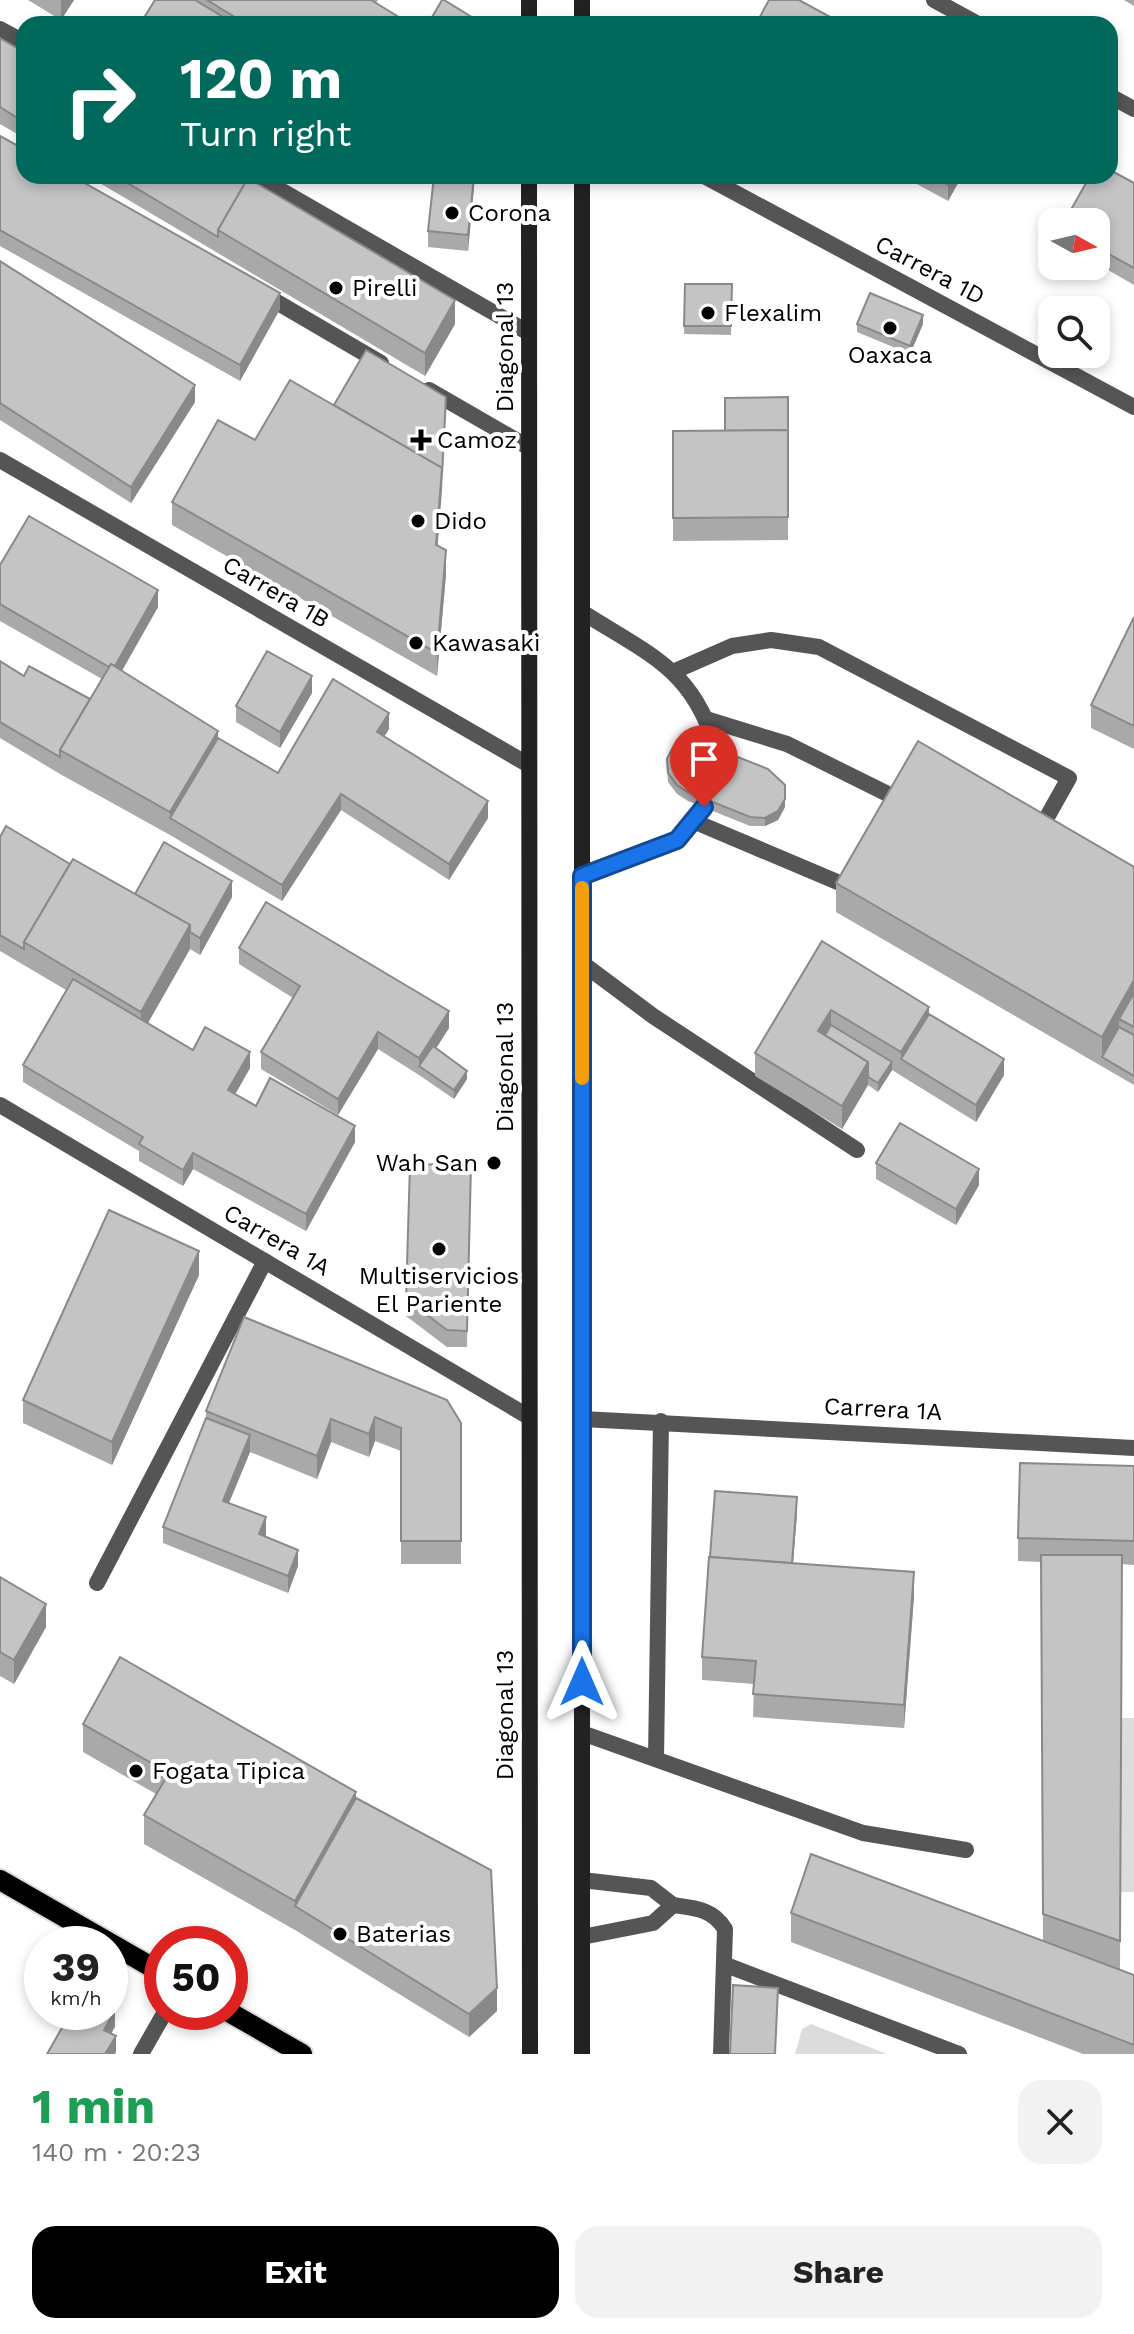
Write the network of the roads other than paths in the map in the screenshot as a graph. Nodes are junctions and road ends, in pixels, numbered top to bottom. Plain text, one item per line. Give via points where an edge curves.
1 (934, 0) edge
2 (963, 16) edge
3 (270, 184) edge
4 (529, 184) edge
5 (582, 184) edge
6 (719, 184) edge
7 (251, 288) edge
8 (529, 333) junction
9 (390, 367) edge
10 (418, 383) edge
11 (1134, 407) edge
12 (528, 447) junction
13 (0, 460) edge
14 (582, 612) junction
15 (675, 671) junction
16 (709, 720) junction
17 (719, 758) edge
18 (529, 765) junction
19 (704, 807) edge
20 (927, 814) edge
21 (693, 821) junction
22 (1030, 848) edge
23 (582, 876) junction
24 (864, 893) edge
25 (582, 963) junction
26 (0, 1105) edge
27 (857, 1150) dead end
28 (265, 1261) junction
29 (529, 1417) junction
30 (582, 1419) junction
31 (661, 1421) junction
32 (1134, 1448) edge
33 (97, 1583) dead end
34 (582, 1733) junction
35 (656, 1759) junction
36 (966, 1850) dead end
37 (0, 1880) edge
38 (582, 1880) junction
39 (673, 1905) junction
40 (582, 1937) junction
41 (144, 1963) edge
42 (726, 1965) junction
43 (248, 2023) edge
44 (157, 2030) edge
45 (146, 2053) edge
46 (302, 2054) edge
47 (530, 2054) edge
48 (582, 2054) edge
49 (721, 2054) edge
50 (959, 2054) edge

1 - 2 street
3 - 8 street
4 - 8 main road, Diagonal 13
5 - 14 main road
6 - 11 street, Carrera 1D
7 - 9 street
8 - 12 main road, Diagonal 13
10 - 12 street
12 - 18 main road, Diagonal 13
13 - 18 street, Carrera 1B
14 - 15 street
14 - 23 main road
15 - 16 street
15 - 22 street via 732,646 771,640 819,647 1069,778
16 - 17 street
16 - 20 street via 787,744
18 - 29 main road, Diagonal 13
19 - 21 street
21 - 23 street via 677,840
21 - 24 street
23 - 25 main road
25 - 27 street
25 - 30 main road
26 - 28 street, Carrera 1A
28 - 29 street, Carrera 1A
28 - 33 street
29 - 47 main road, Diagonal 13
30 - 31 street, Carrera 1A
30 - 34 main road
31 - 32 street, Carrera 1A
31 - 35 street
34 - 35 street
34 - 38 main road
35 - 36 street via 863,1833
37 - 41 main road
38 - 39 street via 651,1888
38 - 40 main road
39 - 40 street via 653,1923
39 - 42 street via 718,1917 725,1929
40 - 48 main road
42 - 49 street
42 - 50 street
43 - 46 main road
44 - 45 street

